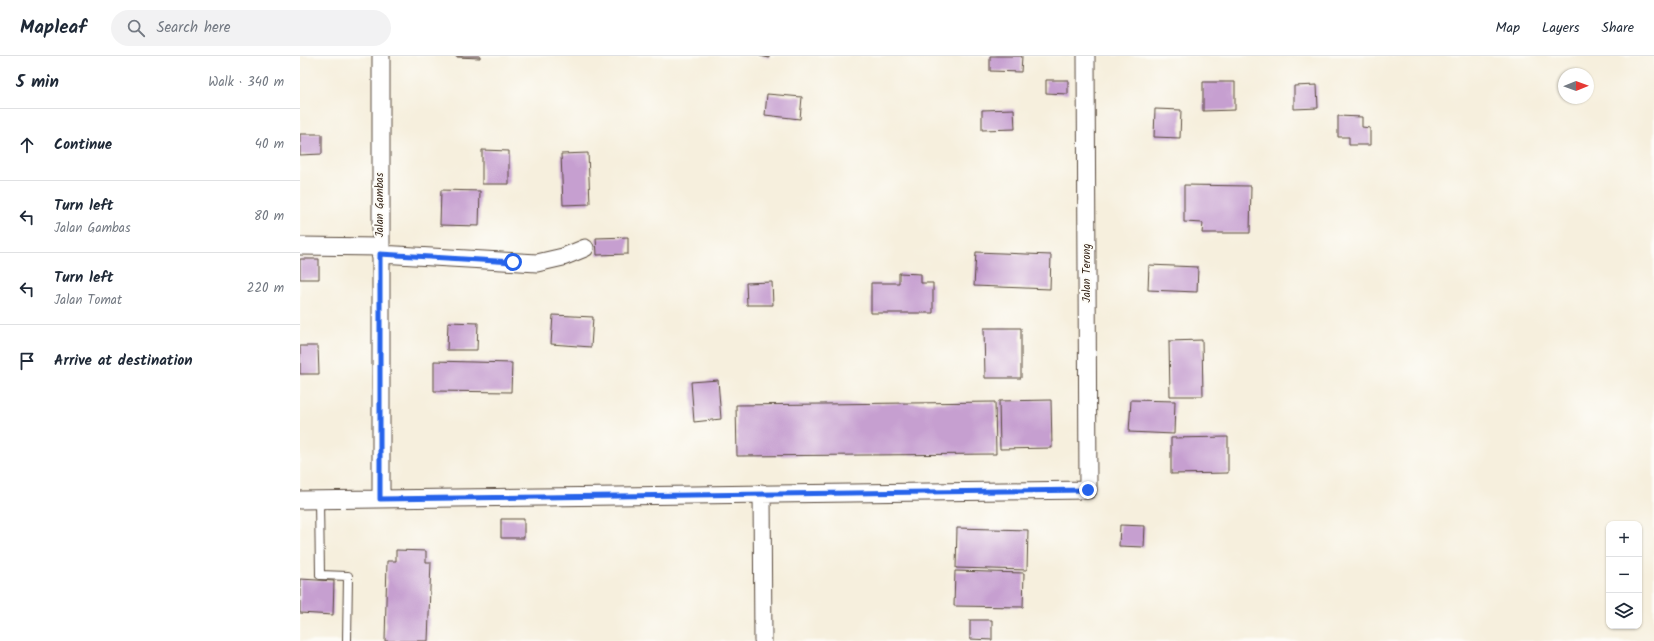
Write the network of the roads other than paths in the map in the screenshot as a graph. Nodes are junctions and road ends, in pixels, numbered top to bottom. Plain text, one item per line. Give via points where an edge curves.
1 (381, 56) edge
2 (1086, 56) edge
3 (300, 246) edge
4 (585, 248) dead end
5 (380, 250) junction
6 (762, 493) junction
7 (320, 499) junction
8 (380, 499) junction
9 (300, 500) edge
10 (347, 641) edge
11 (763, 641) edge

1 - 5 street, Jalan Gambas
2 - 6 street, Jalan Terong via 1088,490
3 - 5 street
4 - 5 street via 563,257 537,263
5 - 8 street, Jalan Gambas
6 - 8 street
6 - 11 street
7 - 8 street
7 - 9 street
7 - 10 lane via 320,575 348,576

